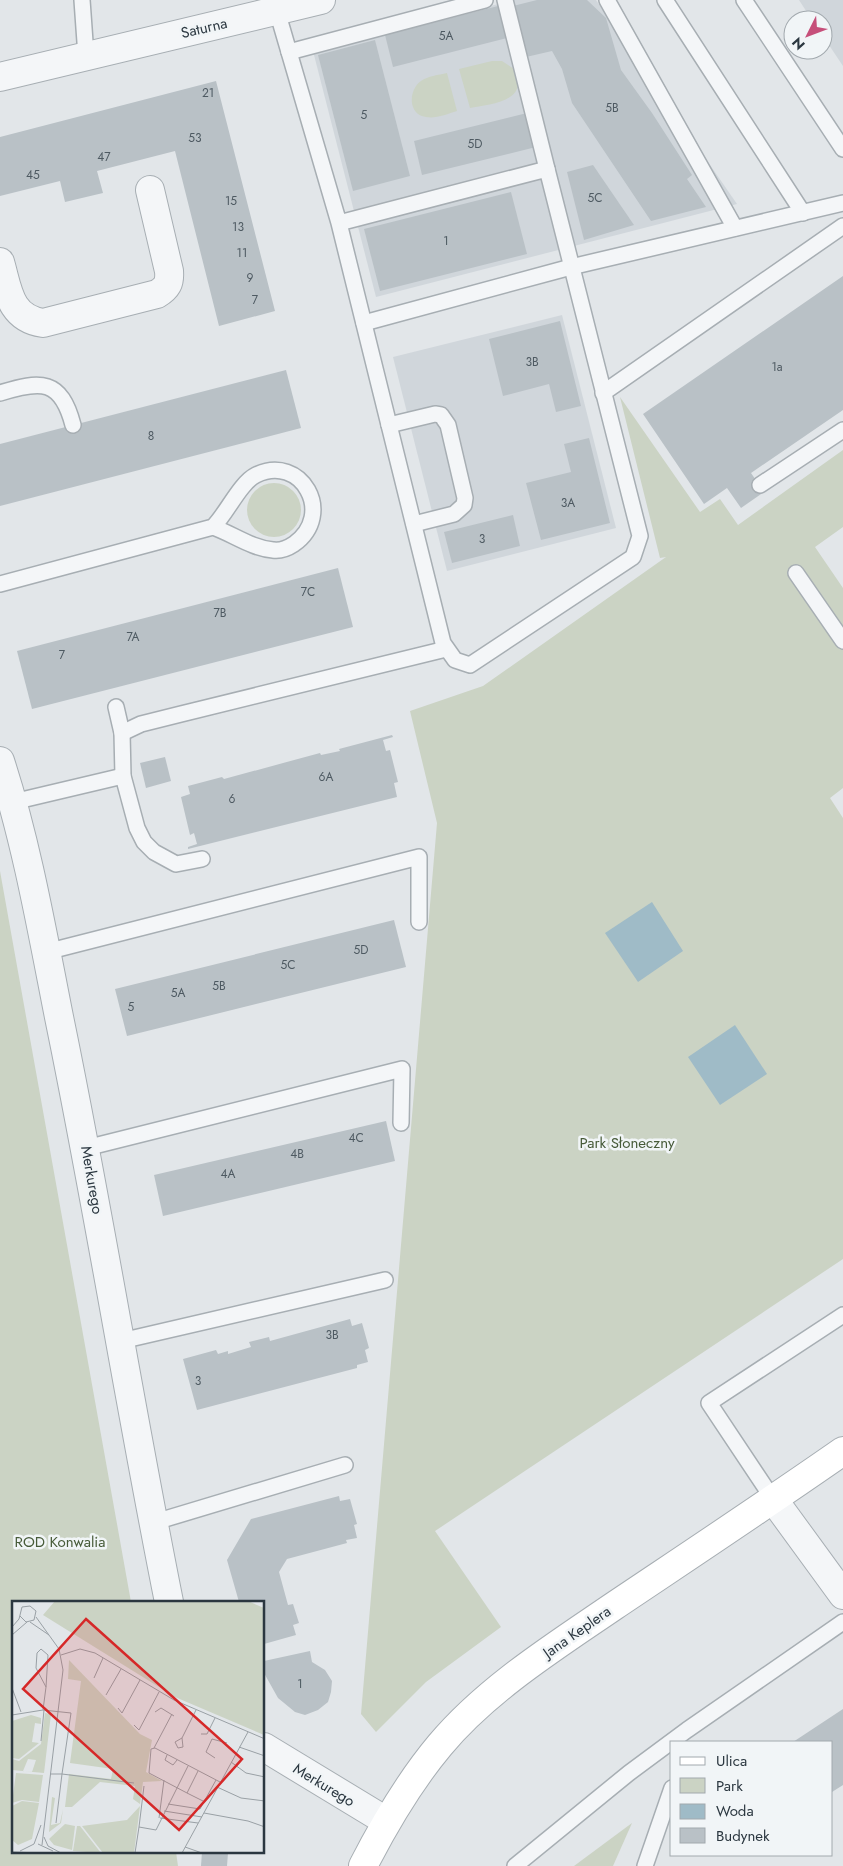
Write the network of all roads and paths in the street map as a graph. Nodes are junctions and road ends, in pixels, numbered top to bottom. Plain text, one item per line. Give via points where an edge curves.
1 (82, 0) edge
2 (321, 0) edge
3 (485, 0) edge
4 (505, 0) edge
5 (607, 0) edge
6 (665, 0) edge
7 (744, 0) edge
8 (277, 10) junction
9 (289, 52) junction
10 (86, 56) junction
11 (0, 77) edge
12 (843, 148) edge
13 (547, 169) junction
14 (150, 190) dead end
15 (843, 203) edge
16 (803, 213) junction
17 (339, 223) junction
18 (843, 226) edge
19 (735, 228) junction
20 (0, 262) edge
21 (571, 267) junction
22 (364, 323) junction
23 (0, 393) edge
24 (603, 393) junction
25 (73, 425) dead end
26 (390, 425) junction
27 (843, 430) edge
28 (760, 485) dead end
29 (414, 524) junction
30 (213, 527) junction
31 (796, 573) dead end
32 (0, 584) edge
33 (843, 641) edge
34 (446, 649) junction
35 (116, 707) dead end
36 (122, 733) junction
37 (0, 760) edge
38 (123, 776) junction
39 (13, 802) junction
40 (202, 860) dead end
41 (419, 922) dead end
42 (46, 952) junction
43 (401, 1123) dead end
44 (86, 1148) junction
45 (385, 1280) dead end
46 (843, 1316) edge
47 (121, 1341) junction
48 (843, 1452) edge
49 (345, 1465) dead end
50 (773, 1498) junction
51 (155, 1522) junction
52 (843, 1595) edge
53 (169, 1601) edge
54 (843, 1622) edge
55 (685, 1736) edge
56 (670, 1746) edge
57 (265, 1748) edge
58 (670, 1794) edge
59 (386, 1821) junction
60 (363, 1866) edge
61 (515, 1866) edge
62 (645, 1866) edge

1 - 10 lane
2 - 8 street, Saturna
3 - 9 lane
4 - 13 lane
5 - 19 lane
6 - 16 lane
7 - 12 lane
8 - 9 lane
8 - 10 street, Saturna
9 - 17 lane
10 - 11 street, Saturna
13 - 17 lane
13 - 21 lane
14 - 20 street via 170,281 157,294 43,323 30,321 12,303
15 - 16 lane
16 - 19 lane
17 - 22 lane
18 - 24 lane
19 - 21 lane
21 - 22 lane
21 - 24 lane
22 - 26 lane
23 - 25 lane via 26,385 47,386 65,401
24 - 34 lane via 640,536 633,556 474,663 461,663
26 - 29 lane
26 - 29 lane via 435,414 441,415 448,424 464,505 454,514
27 - 28 lane
29 - 34 lane
30 - 30 lane via 260,548 275,551 289,547 303,537 312,524 314,509 310,493 300,479 287,471 270,470 255,475
30 - 32 lane
31 - 33 lane
34 - 36 lane via 141,724
35 - 36 lane
36 - 38 lane
37 - 39 street, Merkurego
38 - 39 lane
38 - 40 lane via 144,842 154,852 176,864
39 - 42 street, Merkurego
41 - 42 lane via 420,857
42 - 44 street, Merkurego
43 - 44 lane via 402,1069
44 - 47 street, Merkurego
45 - 47 lane
46 - 50 lane via 709,1403
47 - 51 street, Merkurego
48 - 50 street, Jana Keplera
49 - 51 lane
50 - 52 street
50 - 59 street, Jana Keplera via 507,1682 441,1744 414,1777
51 - 53 street, Merkurego
54 - 55 lane
56 - 61 lane via 629,1772
57 - 59 street, Merkurego
58 - 62 lane
59 - 60 street, Jana Keplera

